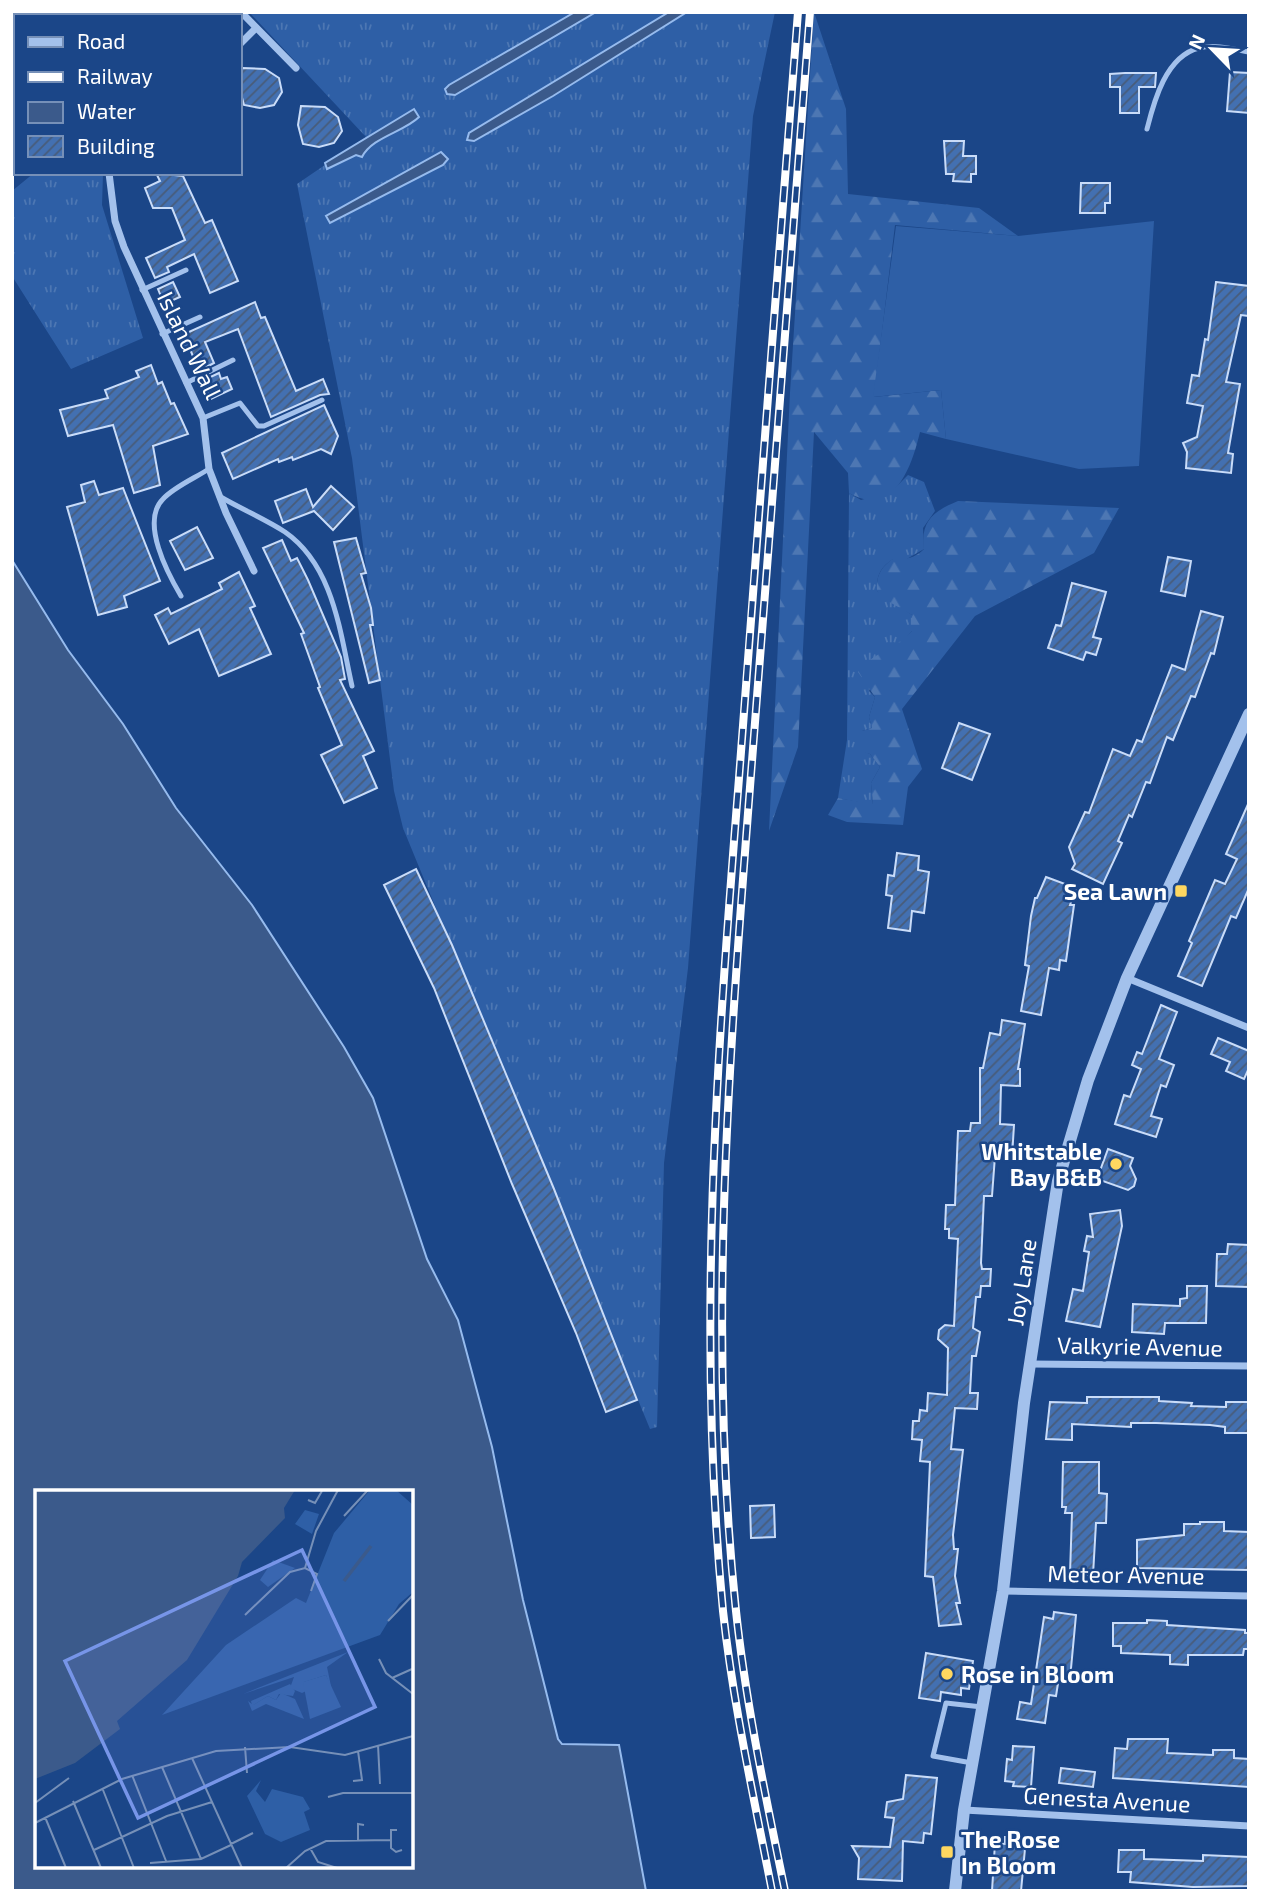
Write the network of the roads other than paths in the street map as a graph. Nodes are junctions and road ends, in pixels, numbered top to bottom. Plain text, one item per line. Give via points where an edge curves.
1 (241, 12) edge
2 (256, 28) junction
3 (242, 42) edge
4 (1249, 51) edge
5 (296, 68) dead end
6 (1147, 129) dead end
7 (109, 175) edge
8 (186, 270) dead end
9 (142, 290) junction
10 (200, 317) dead end
11 (162, 334) junction
12 (233, 360) dead end
13 (186, 383) junction
14 (322, 400) dead end
15 (203, 418) junction
16 (209, 469) junction
17 (219, 496) junction
18 (254, 571) dead end
19 (181, 596) dead end
20 (352, 686) dead end
21 (1249, 714) edge
22 (1127, 978) junction
23 (1249, 1028) edge
24 (1030, 1364) junction
25 (1249, 1366) edge
26 (1003, 1591) junction
27 (1249, 1596) edge
28 (983, 1707) junction
29 (972, 1763) junction
30 (964, 1810) junction
31 (1249, 1826) edge
32 (955, 1891) edge

1 - 2 street
2 - 3 street
2 - 5 street
4 - 6 lane via 1196,48 1165,77
7 - 9 street, Island Wall via 115,221
8 - 9 lane
9 - 11 street, Island Wall
10 - 11 lane
11 - 13 street, Island Wall
12 - 13 lane
13 - 15 street, Island Wall
14 - 15 lane via 264,426 258,426 240,403
15 - 16 street, Island Wall
16 - 17 street, Island Wall
16 - 19 lane via 163,498 154,517 162,564
17 - 18 street, Island Wall
17 - 20 lane via 286,533 310,556 330,592
21 - 22 street, Joy Lane
22 - 23 street
22 - 24 street, Joy Lane via 1088,1080 1058,1181
24 - 25 street, Valkyrie Avenue
24 - 26 street, Joy Lane
26 - 27 street, Meteor Avenue
26 - 28 street, Joy Lane
28 - 29 street, Joy Lane
28 - 29 lane via 946,1703 933,1756
29 - 30 street, Joy Lane
30 - 31 street, Genesta Avenue
30 - 32 street, Joy Lane

